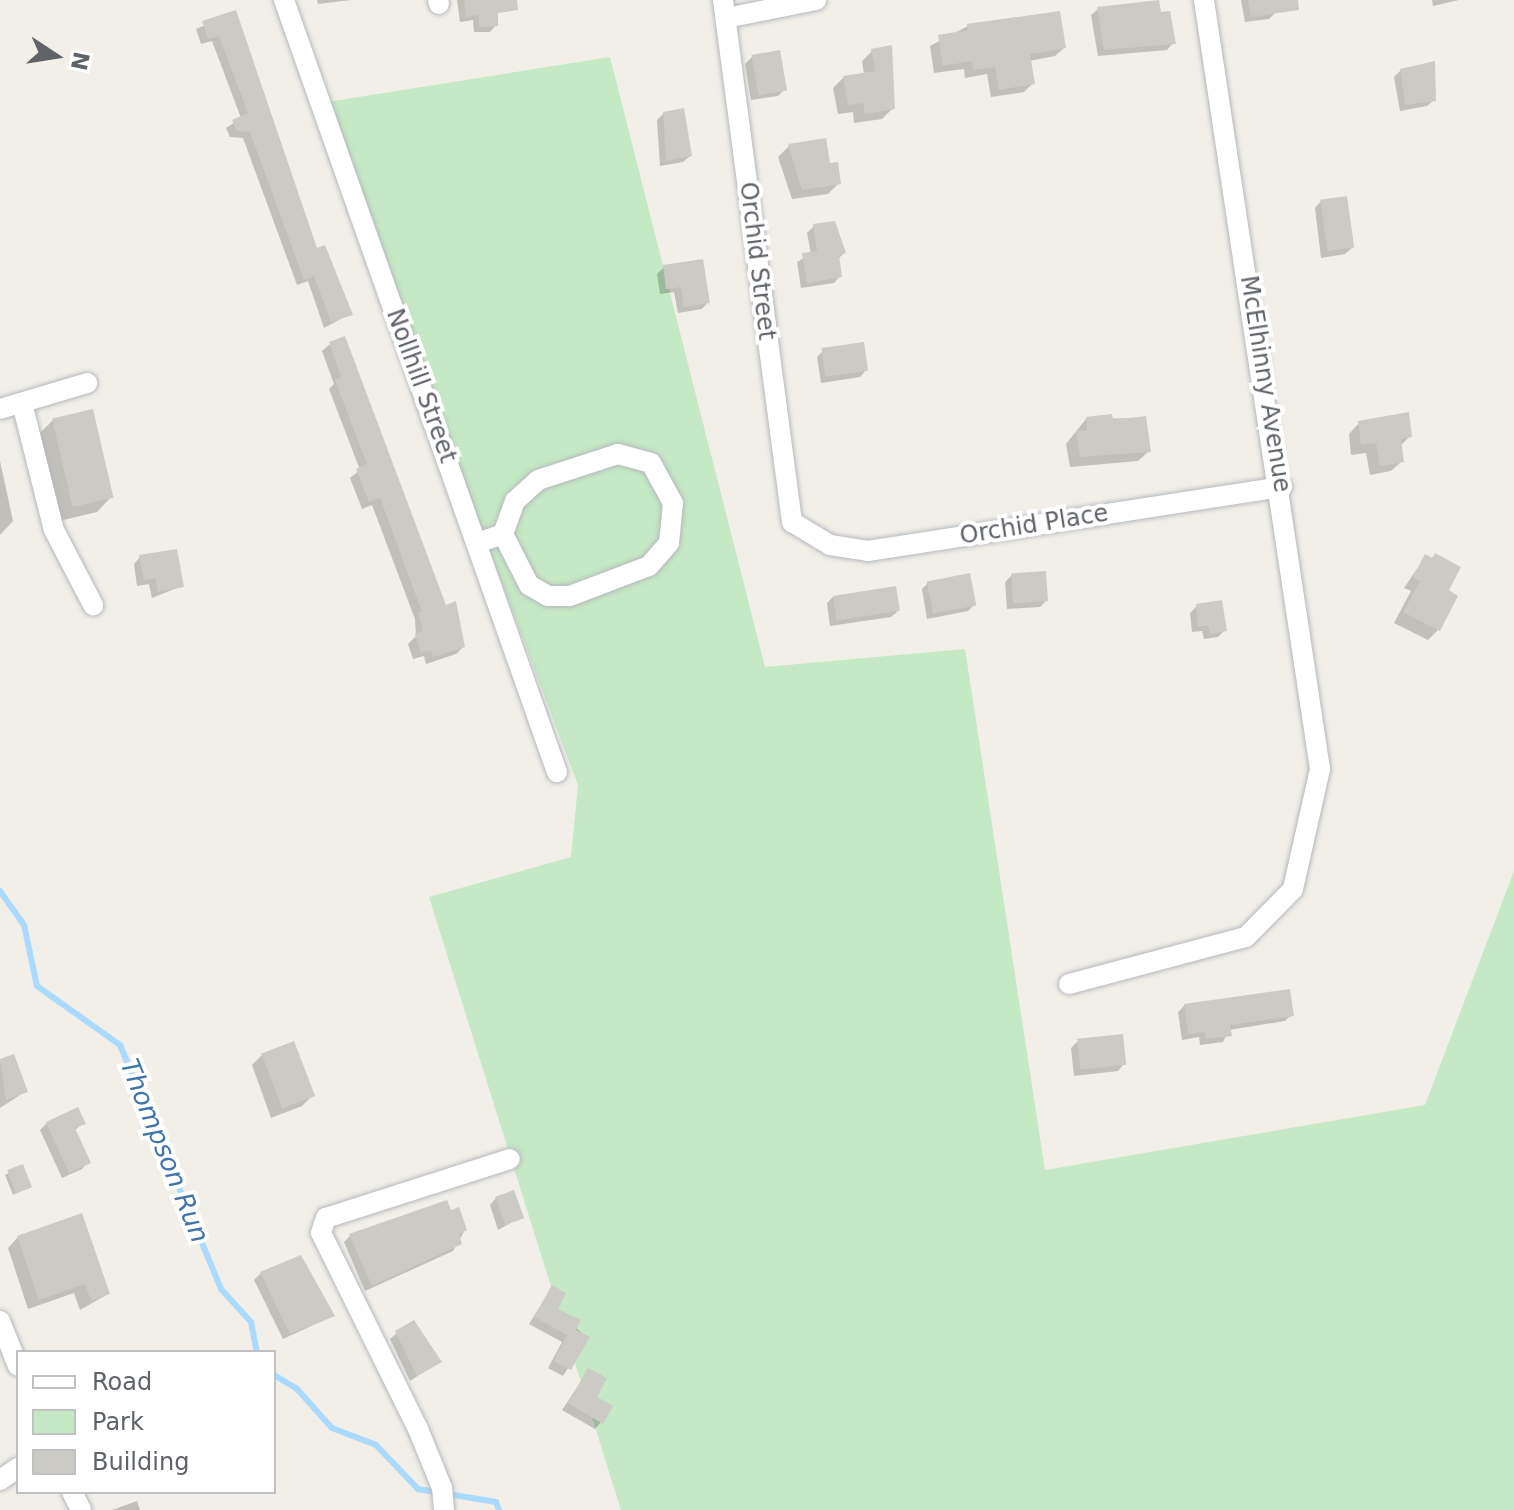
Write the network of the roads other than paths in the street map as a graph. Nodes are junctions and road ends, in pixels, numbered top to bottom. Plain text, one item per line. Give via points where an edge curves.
1 (284, 0) edge
2 (816, 0) edge
3 (1204, 0) edge
4 (724, 9) edge
5 (87, 383) dead end
6 (22, 403) junction
7 (0, 409) edge
8 (1282, 487) junction
9 (792, 522) joint
10 (503, 534) junction
11 (477, 543) junction
12 (93, 605) dead end
13 (557, 772) dead end
14 (1069, 984) dead end
15 (510, 1159) dead end
16 (0, 1321) edge
17 (16, 1361) edge
18 (444, 1510) edge

1 - 11 street, Nollhill Street
2 - 4 street
3 - 8 street, McElhinny Avenue
4 - 9 street, Orchid Street
5 - 6 street
6 - 7 street
6 - 12 street via 54,530
8 - 9 street, Orchid Place via 868,551 830,545
8 - 14 street, McElhinny Avenue via 1320,769 1293,889 1246,937
10 - 10 street via 509,511 527,487 618,454 651,463 673,503 669,543 649,566 570,596 548,596 529,585
10 - 11 street
11 - 13 street, Nollhill Street
15 - 18 street via 326,1218 321,1233 442,1488
16 - 17 street

